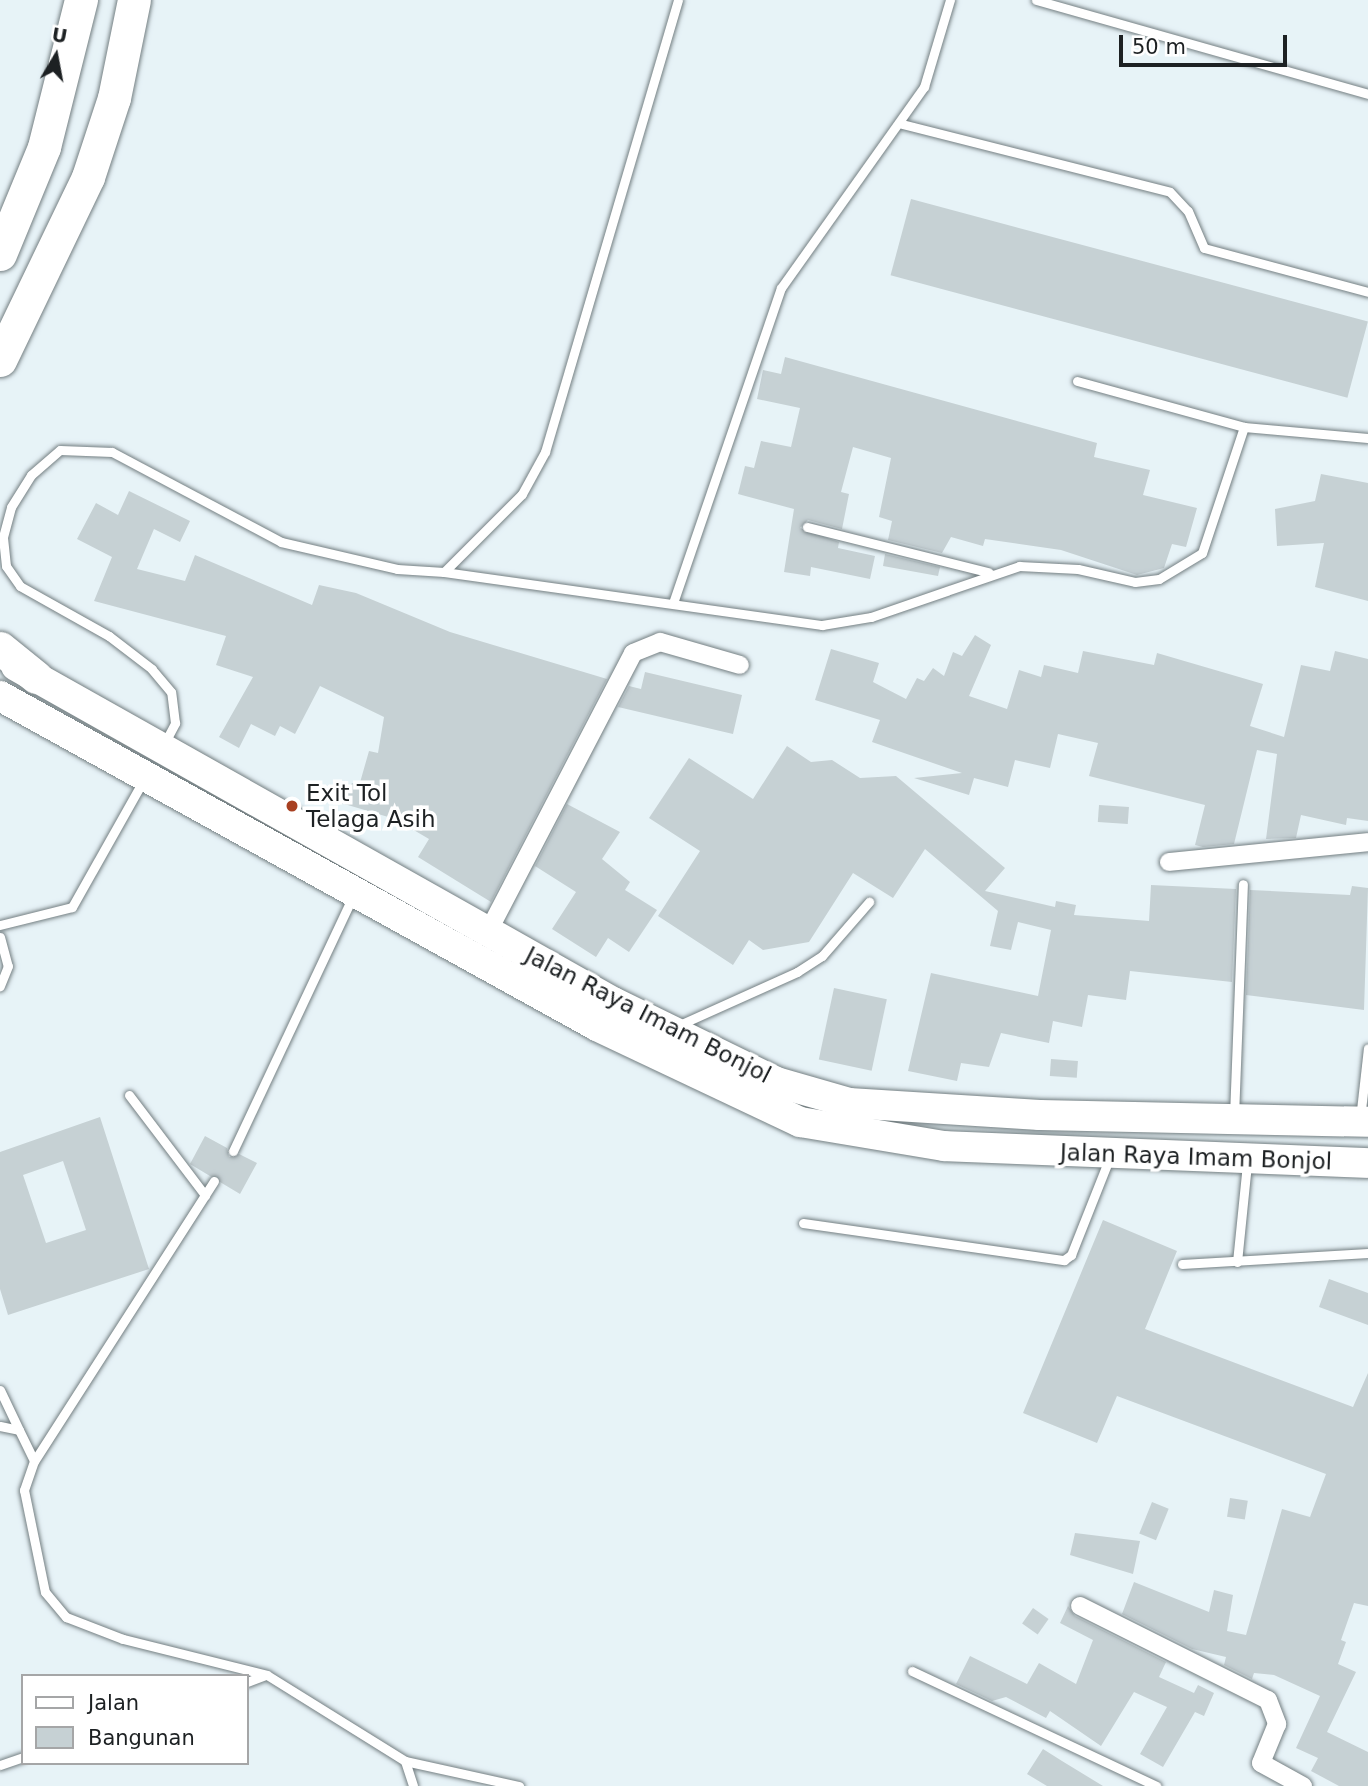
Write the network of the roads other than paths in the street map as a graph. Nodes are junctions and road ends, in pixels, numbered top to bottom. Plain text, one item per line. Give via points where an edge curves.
1 (80, 0) edge
2 (134, 0) edge
3 (678, 0) edge
4 (950, 0) edge
5 (1036, 0) edge
6 (1368, 94) edge
7 (902, 124) junction
8 (0, 254) edge
9 (1368, 292) edge
10 (0, 360) edge
11 (1077, 381) dead end
12 (1244, 427) junction
13 (1368, 438) edge
14 (0, 505) edge
15 (11, 507) junction
16 (807, 527) dead end
17 (444, 572) junction
18 (988, 572) junction
19 (673, 603) junction
20 (0, 648) edge
21 (0, 657) edge
22 (740, 665) dead end
23 (36, 677) junction
24 (0, 696) edge
25 (154, 761) junction
26 (1368, 842) edge
27 (1169, 862) dead end
28 (1242, 884) dead end
29 (355, 892) junction
30 (869, 902) dead end
31 (0, 925) edge
32 (489, 930) junction
33 (0, 937) edge
34 (0, 986) edge
35 (672, 1028) junction
36 (1368, 1048) edge
37 (129, 1095) dead end
38 (1234, 1119) junction
39 (1364, 1122) edge
40 (233, 1151) dead end
41 (1111, 1154) junction
42 (1247, 1162) junction
43 (1368, 1163) edge
44 (214, 1181) dead end
45 (205, 1195) junction
46 (803, 1223) dead end
47 (1368, 1253) edge
48 (1237, 1262) junction
49 (1182, 1264) dead end
50 (0, 1390) edge
51 (0, 1426) edge
52 (19, 1430) junction
53 (34, 1461) junction
54 (1080, 1606) dead end
55 (912, 1671) dead end
56 (267, 1675) junction
57 (248, 1682) edge
58 (21, 1758) edge
59 (405, 1761) junction
60 (0, 1765) edge
61 (1142, 1784) edge
62 (413, 1786) edge
63 (519, 1786) edge
64 (1156, 1786) edge
65 (1303, 1786) edge

1 - 8 highway via 55,111
2 - 10 highway via 114,98 88,177
3 - 17 lane via 545,452 522,494
4 - 7 lane via 924,88
5 - 6 lane
7 - 9 lane via 1170,192 1188,211 1204,248
7 - 19 lane via 781,288
11 - 12 lane
12 - 13 lane
12 - 18 lane via 1202,553 1180,569 1135,582 1041,565
14 - 15 lane
15 - 17 lane via 30,475 61,450 113,452 281,542 397,569
15 - 25 lane via 6,565 20,586 109,636 170,692 175,723
16 - 18 lane
17 - 19 lane
18 - 19 lane via 844,624
20 - 23 highway
21 - 23 highway, Jalan Raya Imam Bonjol
22 - 32 street via 660,642 634,653
23 - 25 highway, Jalan Raya Imam Bonjol
24 - 25 highway, Jalan Raya Imam Bonjol
25 - 29 highway, Jalan Raya Imam Bonjol
25 - 31 lane via 72,907
25 - 32 highway, Jalan Raya Imam Bonjol
26 - 27 street
28 - 38 lane
29 - 40 lane
29 - 41 highway, Jalan Raya Imam Bonjol via 597,1026 800,1122 944,1146
30 - 35 lane via 805,967
32 - 35 highway, Jalan Raya Imam Bonjol
33 - 34 lane via 8,966
35 - 38 highway, Jalan Raya Imam Bonjol via 776,1082 849,1102
36 - 39 lane
37 - 45 lane
38 - 39 highway, Jalan Raya Imam Bonjol
41 - 42 highway, Jalan Raya Imam Bonjol
41 - 46 lane via 1071,1255 1064,1260
42 - 43 highway, Jalan Raya Imam Bonjol
42 - 48 lane
44 - 45 lane
45 - 53 lane
47 - 48 lane
48 - 49 lane
50 - 52 lane
51 - 52 lane
52 - 53 lane
53 - 56 lane via 24,1490 26,1517 45,1592 66,1617 123,1639
54 - 65 street via 1268,1700 1277,1724 1261,1763
55 - 61 lane
56 - 57 lane
56 - 59 lane
58 - 60 lane
59 - 62 lane
59 - 63 lane
61 - 64 lane

